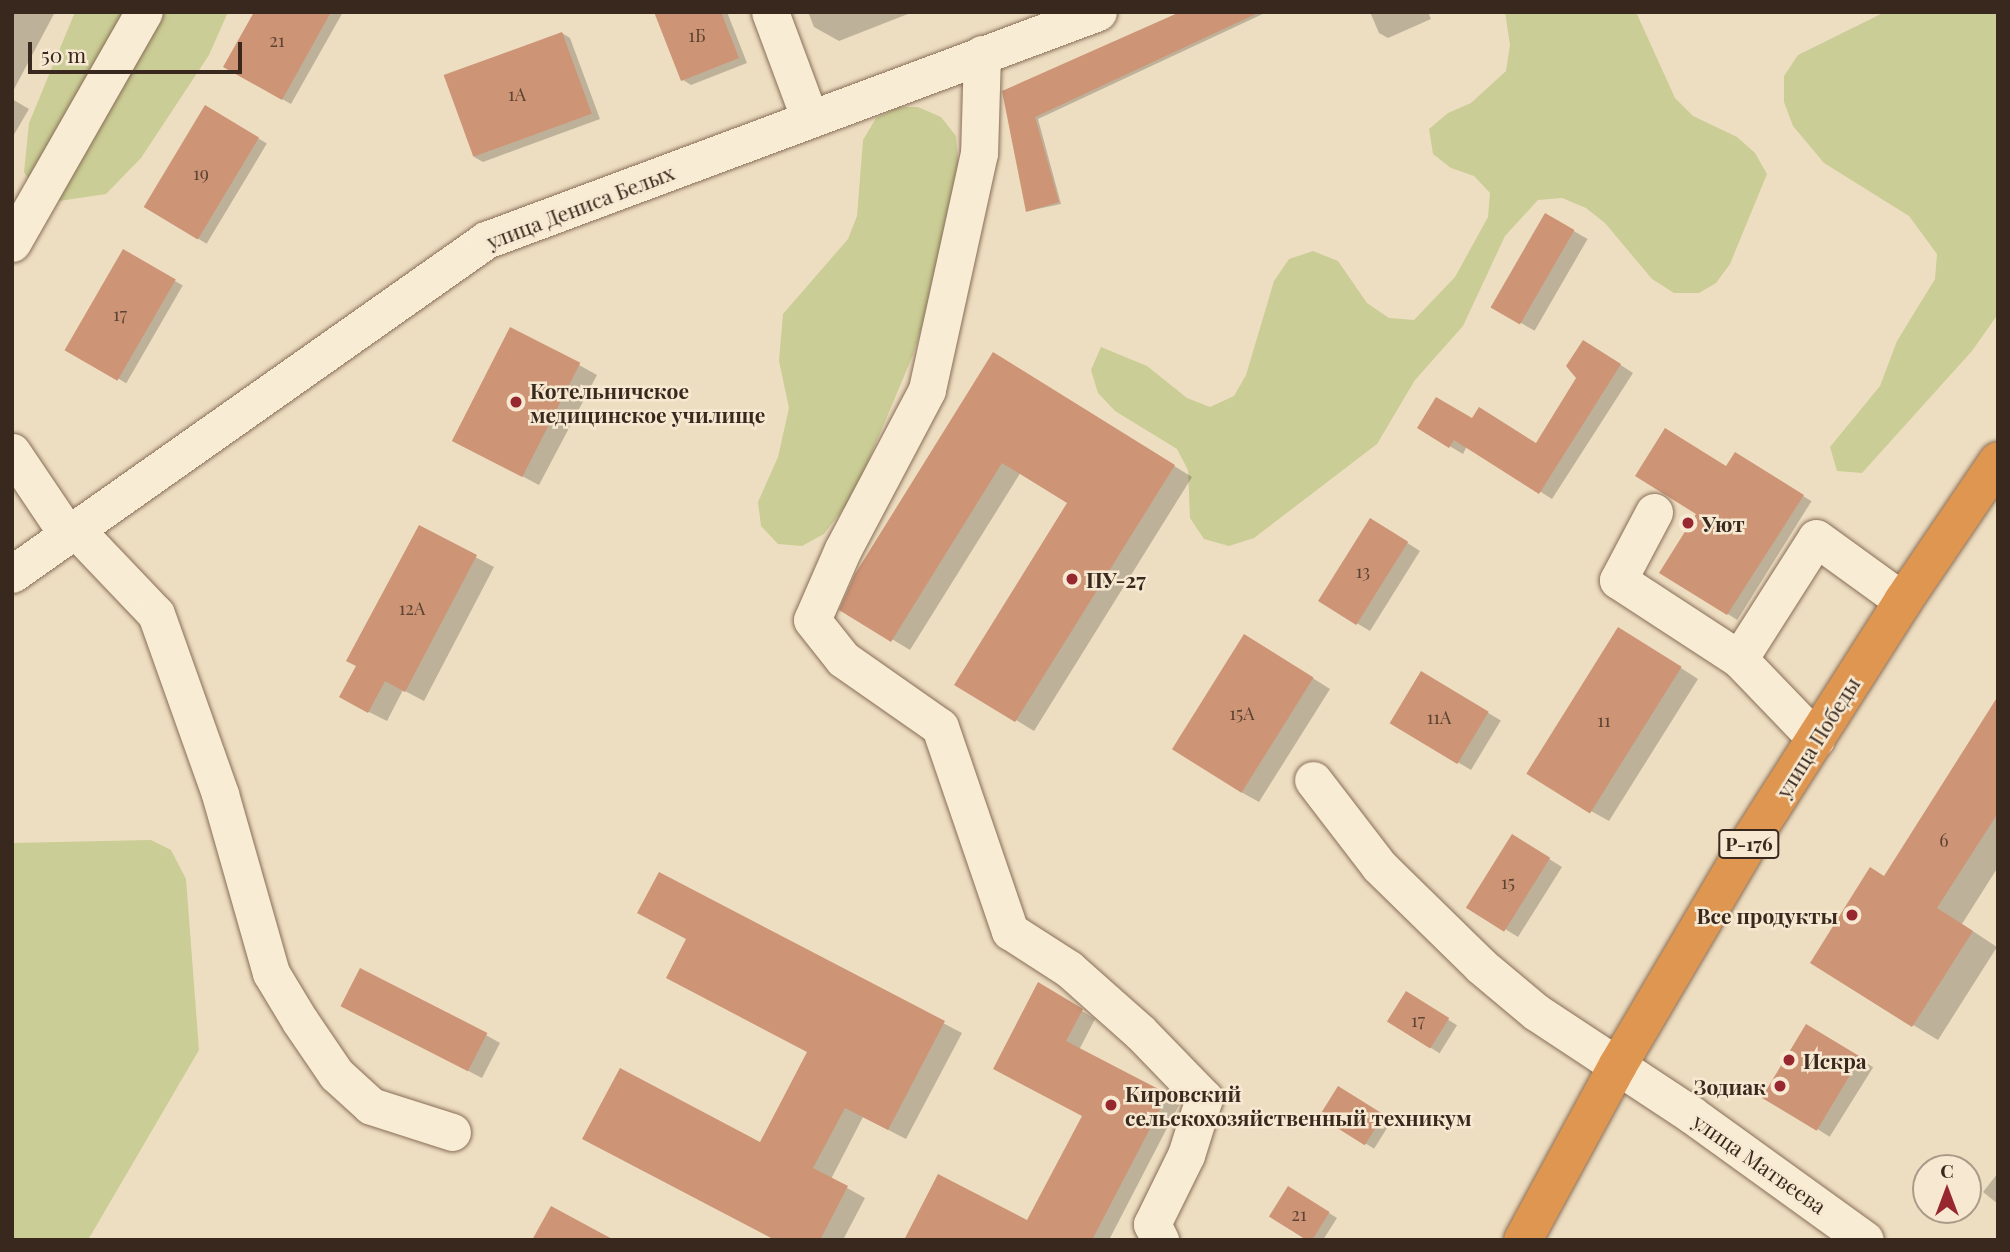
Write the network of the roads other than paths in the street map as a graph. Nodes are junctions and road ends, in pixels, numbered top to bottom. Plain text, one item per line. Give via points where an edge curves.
1 (144, 12) edge
2 (770, 12) edge
3 (1098, 12) edge
4 (982, 54) junction
5 (809, 117) junction
6 (12, 243) edge
7 (12, 452) edge
8 (1998, 461) edge
9 (1654, 512) dead end
10 (71, 532) junction
11 (12, 573) edge
12 (1903, 601) junction
13 (1739, 659) junction
14 (1816, 739) junction
15 (1314, 780) dead end
16 (1618, 1065) junction
17 (452, 1132) dead end
18 (1160, 1240) edge
19 (1523, 1240) edge
20 (1866, 1240) edge

1 - 6 street
2 - 5 street
3 - 4 street, улица Дениса Белых
4 - 5 street, улица Дениса Белых
4 - 18 street via 979,153 927,390 843,549 812,620 843,659 940,727 1010,931 1069,969 1140,1032 1204,1098 1186,1155 1152,1224
5 - 10 street, улица Дениса Белых via 486,240
7 - 10 street
8 - 12 highway, улица Победы / Р-176
9 - 13 street via 1618,580
10 - 11 street, улица Дениса Белых
10 - 17 street via 156,614 220,794 271,973 300,1021 336,1074 371,1106
12 - 13 street via 1816,538
12 - 14 highway, улица Победы / Р-176
13 - 14 street
14 - 16 highway, улица Победы / Р-176
15 - 16 street, улица Матвеева via 1379,866 1481,966 1536,1012
16 - 19 highway, улица Победы / Р-176
16 - 20 street, улица Матвеева

